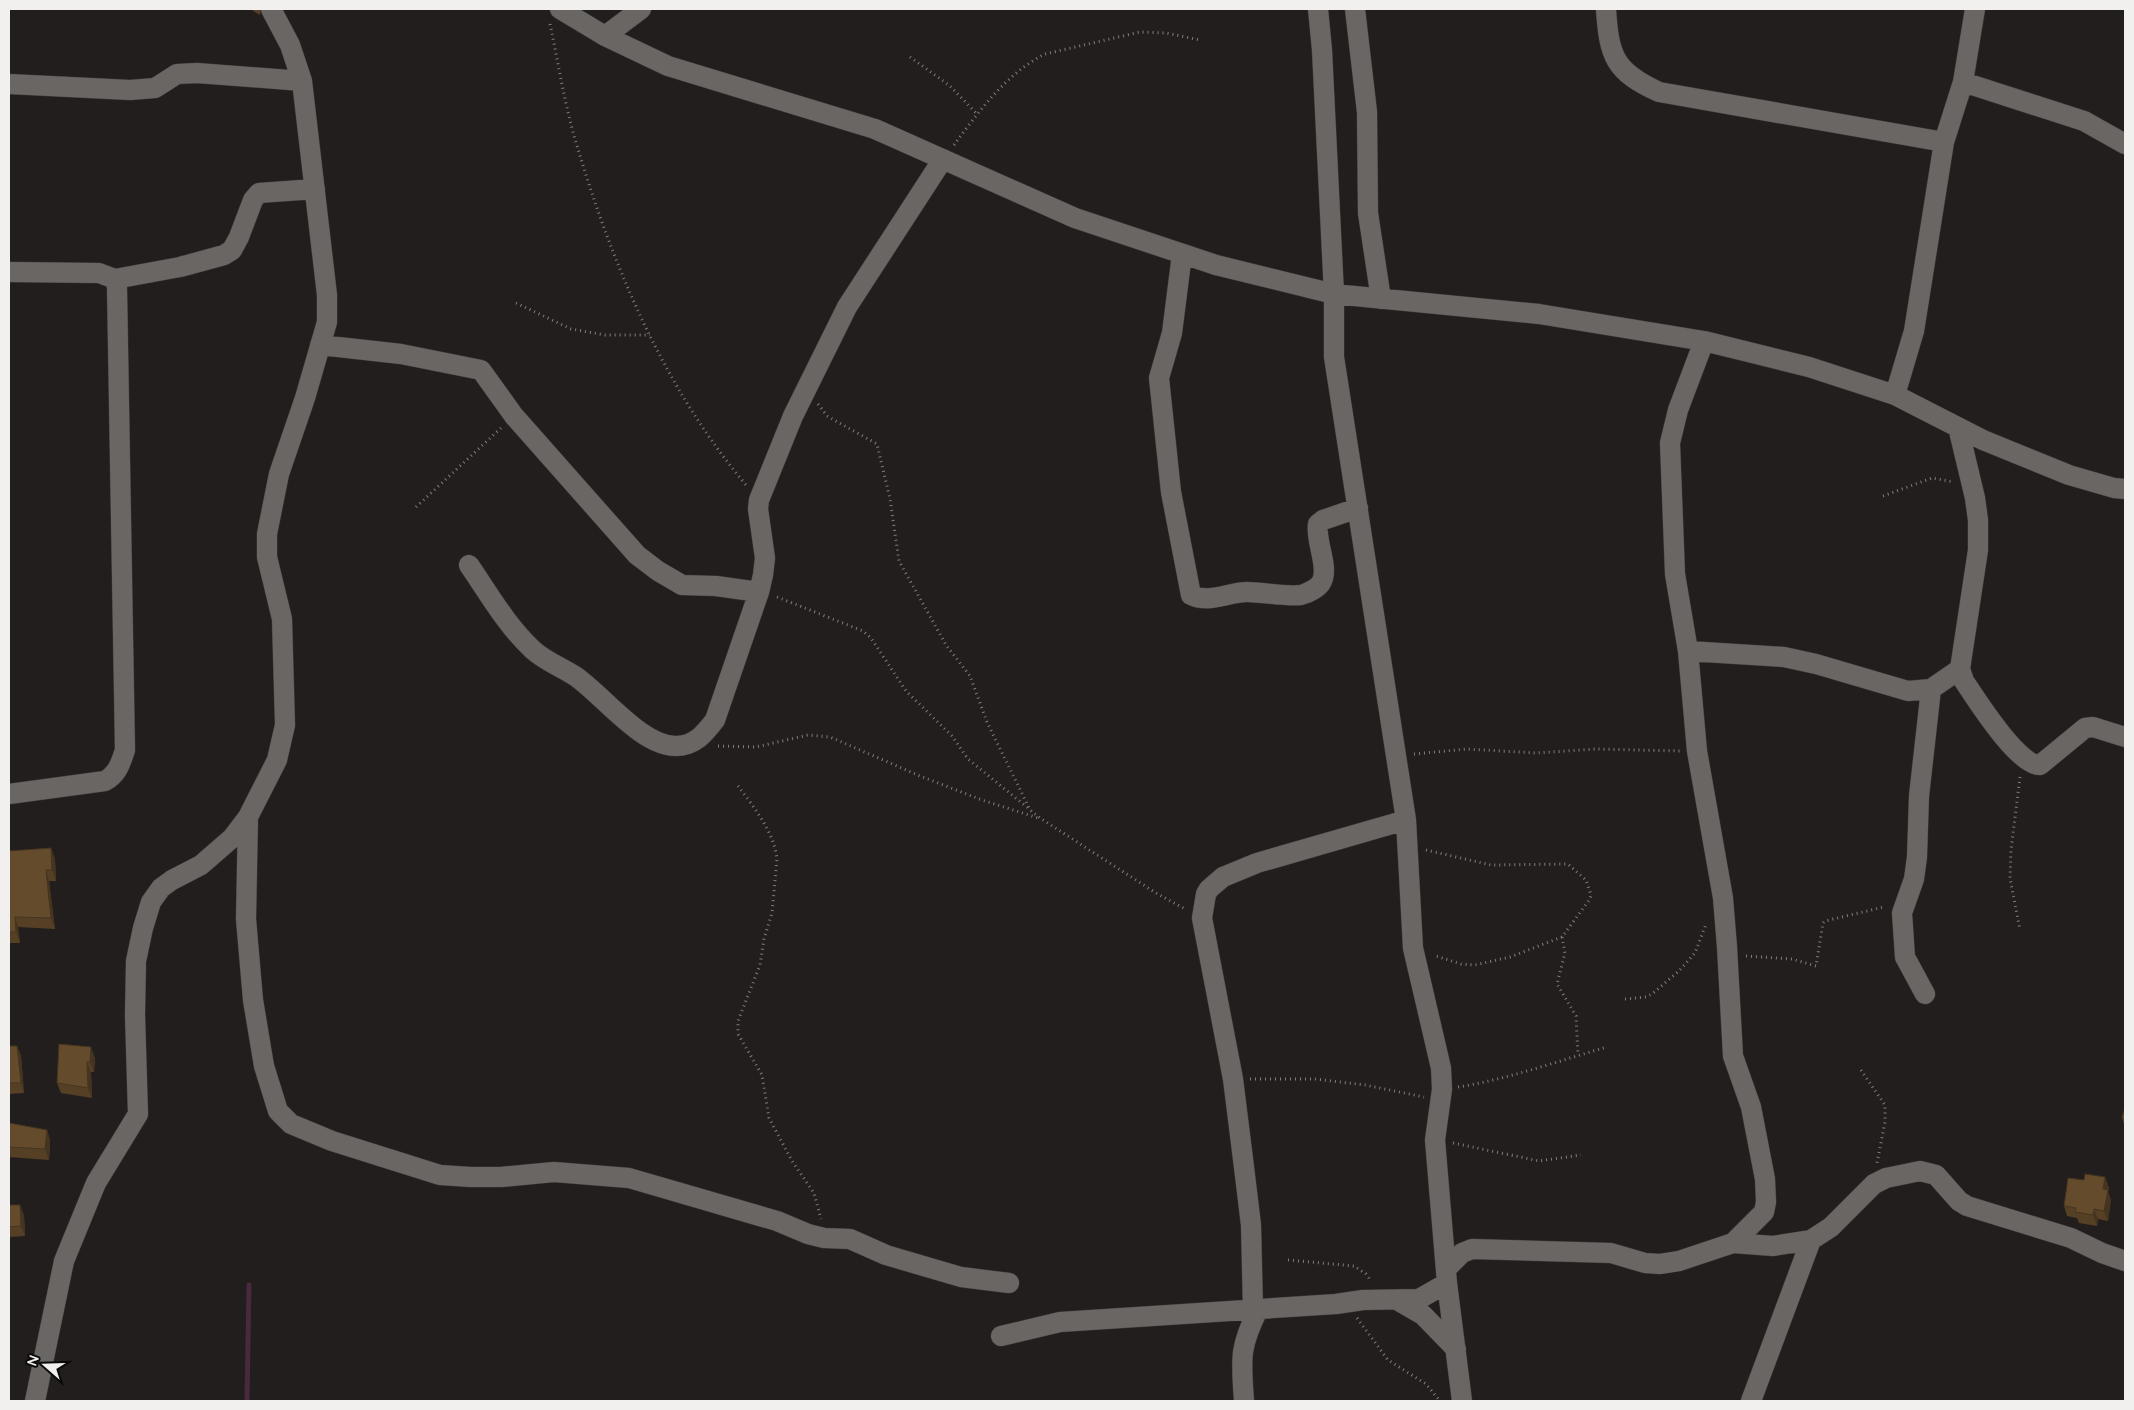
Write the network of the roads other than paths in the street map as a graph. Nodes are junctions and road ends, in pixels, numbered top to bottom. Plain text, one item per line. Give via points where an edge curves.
1 (271, 9) edge
2 (641, 9) edge
3 (1318, 9) edge
4 (1355, 9) edge
5 (1606, 9) edge
6 (1975, 9) edge
7 (554, 13) edge
8 (604, 36) junction
9 (302, 80) junction
10 (1963, 82) junction
11 (9, 84) edge
12 (1944, 142) junction
13 (2125, 144) edge
14 (943, 159) junction
15 (314, 188) junction
16 (1182, 254) junction
17 (9, 272) edge
18 (115, 279) junction
19 (1334, 294) junction
20 (1381, 300) junction
21 (1704, 342) junction
22 (320, 345) junction
23 (1895, 395) junction
24 (1958, 427) junction
25 (2125, 489) edge
26 (1358, 508) junction
27 (469, 565) dead end
28 (759, 592) junction
29 (1688, 651) junction
30 (1960, 669) junction
31 (1931, 689) junction
32 (2125, 737) edge
33 (9, 794) edge
34 (248, 817) junction
35 (1406, 820) junction
36 (1925, 994) dead end
37 (1811, 1240) junction
38 (1733, 1243) junction
39 (2125, 1261) edge
40 (1447, 1276) junction
41 (1009, 1282) dead end
42 (1391, 1299) junction
43 (1256, 1309) junction
44 (1001, 1336) dead end
45 (1456, 1349) junction
46 (35, 1401) edge
47 (1244, 1401) edge
48 (1462, 1401) edge
49 (1751, 1401) edge

1 - 9 street via 290,45
2 - 8 street
3 - 19 street
4 - 20 street via 1367,112 1368,212
5 - 12 street via 1609,35 1620,68 1636,82 1659,92
6 - 10 street
7 - 8 street
8 - 14 street via 668,66 875,129
9 - 11 street via 197,73 177,74 155,88 130,90
9 - 15 street
10 - 12 street
10 - 13 street via 2084,121
12 - 23 street via 1914,331
14 - 16 street via 1075,218
14 - 28 street via 847,307 793,416 759,500 765,558
15 - 18 street via 259,193 232,250 224,256
15 - 22 street via 327,295 327,322
16 - 19 street
16 - 26 street via 1172,333 1160,378 1171,492 1191,595 1204,599 1245,592 1300,595 1317,588 1323,580 1318,524
17 - 18 street via 99,273
18 - 33 street via 125,750 113,777 105,781
19 - 20 street
19 - 26 street via 1334,357
20 - 21 street via 1539,314
21 - 23 street via 1809,367
21 - 29 street via 1678,410 1670,443 1675,574
22 - 28 street via 401,354 484,372 514,416 638,555 658,571 689,587 716,586
22 - 34 street via 279,474 267,534 267,557 282,619 285,725 277,760
23 - 24 street
24 - 25 street via 2069,476
24 - 30 street via 1978,520 1978,550
26 - 35 street
27 - 28 street via 499,609 534,651 575,676 636,729 666,745 692,743 703,736 715,720
29 - 31 street via 1784,657 1897,689
29 - 38 street via 1697,751 1723,898 1733,1056 1751,1107 1766,1202 1764,1212
30 - 31 street
30 - 32 street via 1967,686 2017,754 2029,763 2040,764 2078,732 2089,727
31 - 36 street via 1918,796 1917,857 1914,879 1902,913 1905,957
34 - 41 street via 246,919 253,1000 264,1066 278,1111 291,1124 332,1141 440,1175 501,1177 554,1172 629,1178 777,1221 801,1232 850,1240 961,1277
34 - 46 street via 232,838 201,865 161,888 151,902 136,961 138,1117 96,1184 64,1261
35 - 40 street via 1413,948 1441,1068 1442,1089 1435,1140
35 - 43 street via 1257,863 1223,877 1206,894 1202,918 1233,1079 1251,1225
37 - 38 street via 1773,1246
37 - 39 street via 1831,1227 1874,1184 1886,1178 1920,1171 1936,1175 1967,1206 2071,1238
37 - 49 street
38 - 40 street via 1660,1264 1611,1253 1472,1249 1462,1253
40 - 42 street via 1419,1299
40 - 45 street
42 - 43 street
42 - 45 street via 1423,1315
43 - 44 street via 1060,1322
43 - 47 street via 1241,1357
45 - 48 street

